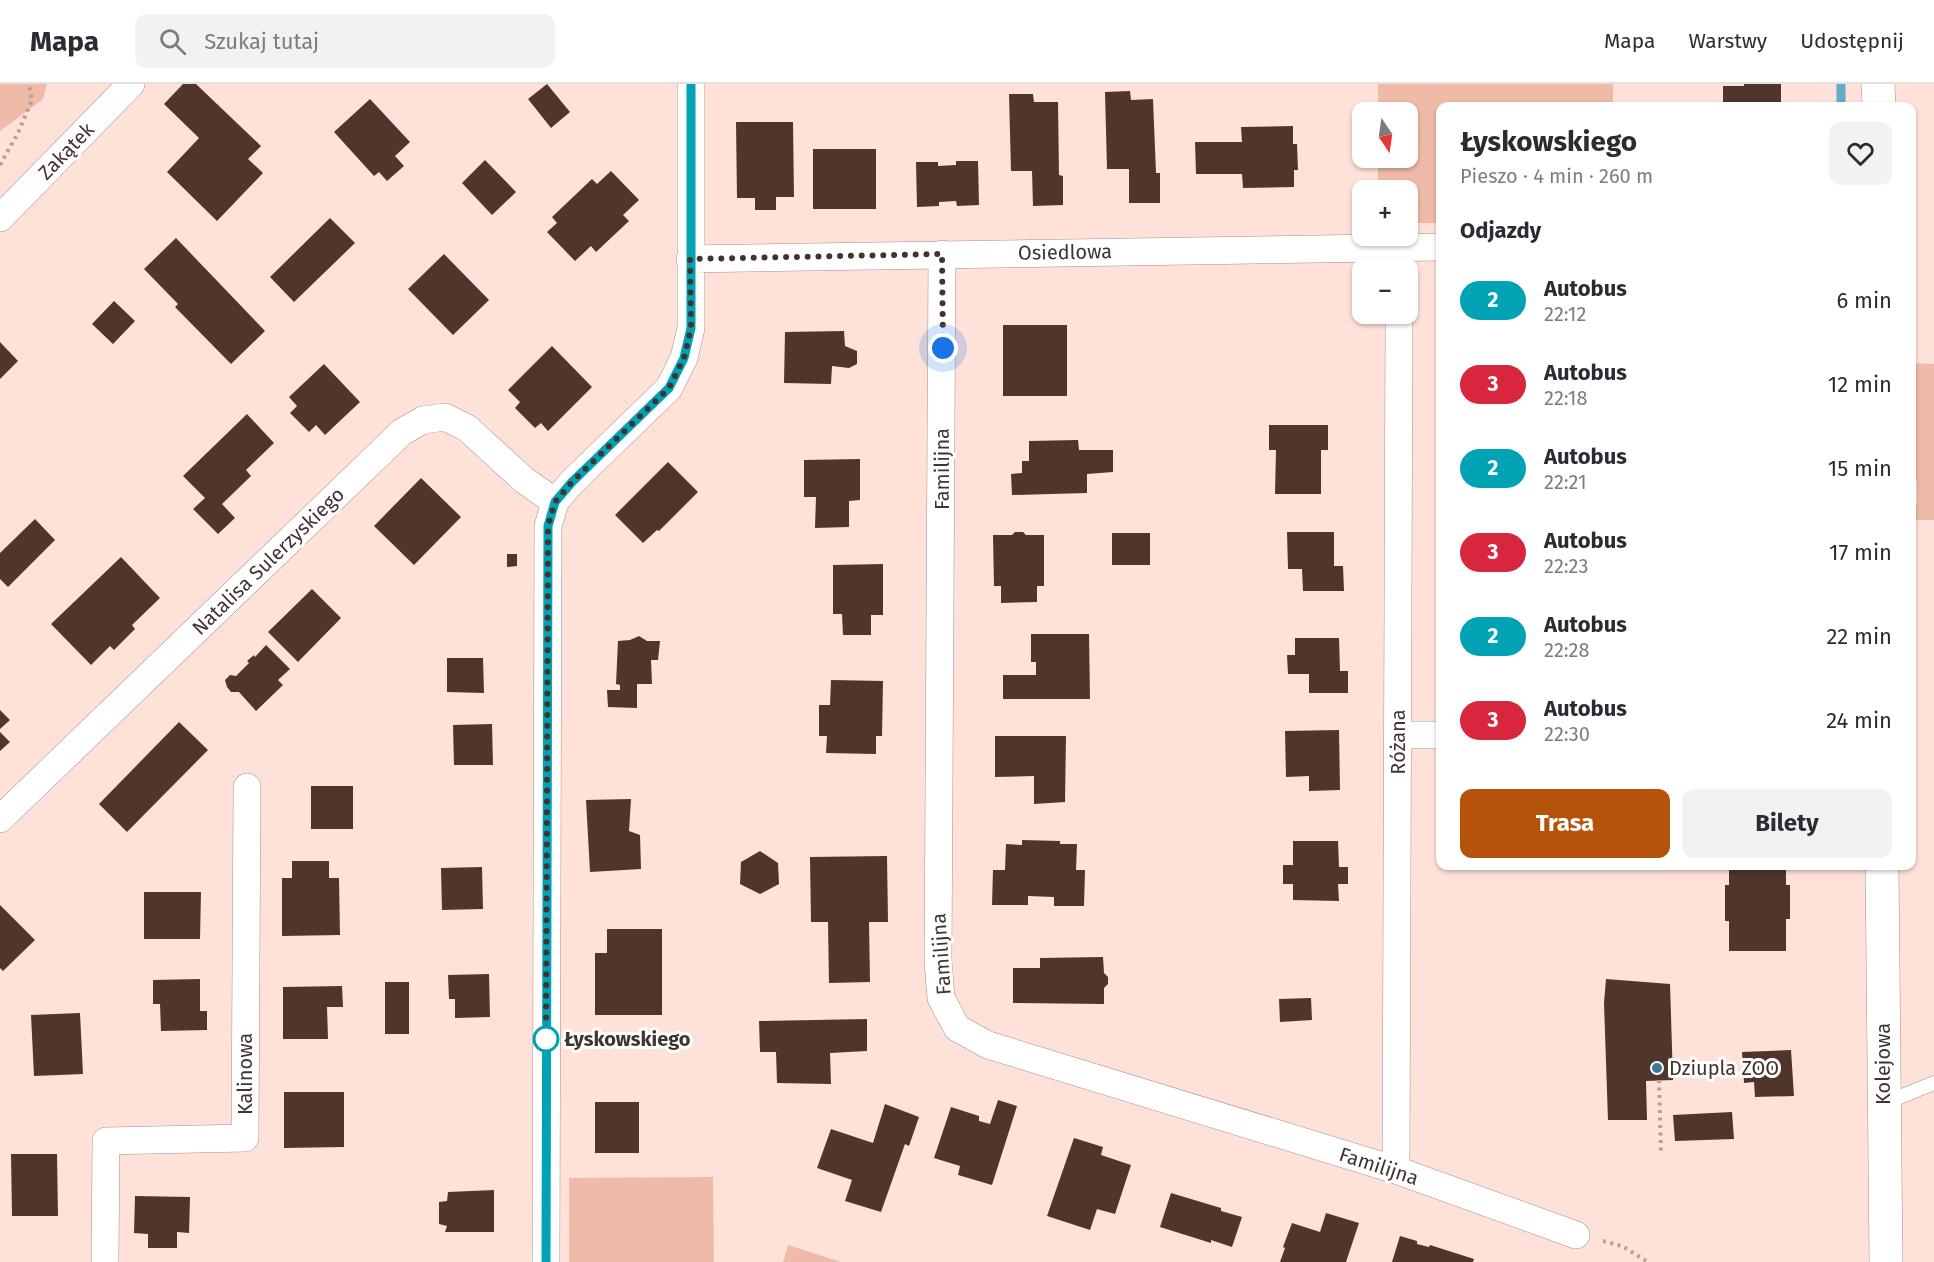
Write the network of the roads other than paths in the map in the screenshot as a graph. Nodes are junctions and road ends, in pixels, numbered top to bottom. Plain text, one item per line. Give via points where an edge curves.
1 (131, 84) edge
2 (691, 84) edge
3 (1878, 84) edge
4 (1878, 102) edge
5 (0, 218) edge
6 (1436, 248) edge
7 (942, 254) junction
8 (1399, 258) edge
9 (690, 259) junction
10 (1399, 324) edge
11 (555, 502) junction
12 (1399, 735) junction
13 (1436, 735) edge
14 (247, 787) dead end
15 (0, 819) edge
16 (1882, 870) edge
17 (1934, 1083) edge
18 (1883, 1104) junction
19 (1396, 1170) junction
20 (1576, 1235) road end
21 (105, 1262) edge
22 (546, 1262) edge
23 (1886, 1262) edge

1 - 5 street, Zakątek
2 - 9 street
3 - 4 street
6 - 8 street, Osiedlowa
7 - 8 street, Osiedlowa
7 - 9 street, Osiedlowa
7 - 19 street, Familijna via 938,950 941,998 957,1028 988,1045
9 - 11 street via 691,328 684,358 669,388
10 - 12 street, Różana
11 - 15 street, Natalisa Sulerzyskiego via 524,480 468,428 445,417 423,420 402,432
11 - 22 street via 547,549
12 - 13 street
12 - 19 street, Różana
14 - 21 street, Kalinowa via 245,1138 106,1141
16 - 18 street, Kolejowa
17 - 18 lane
18 - 23 street, Kolejowa
19 - 20 street, Familijna

